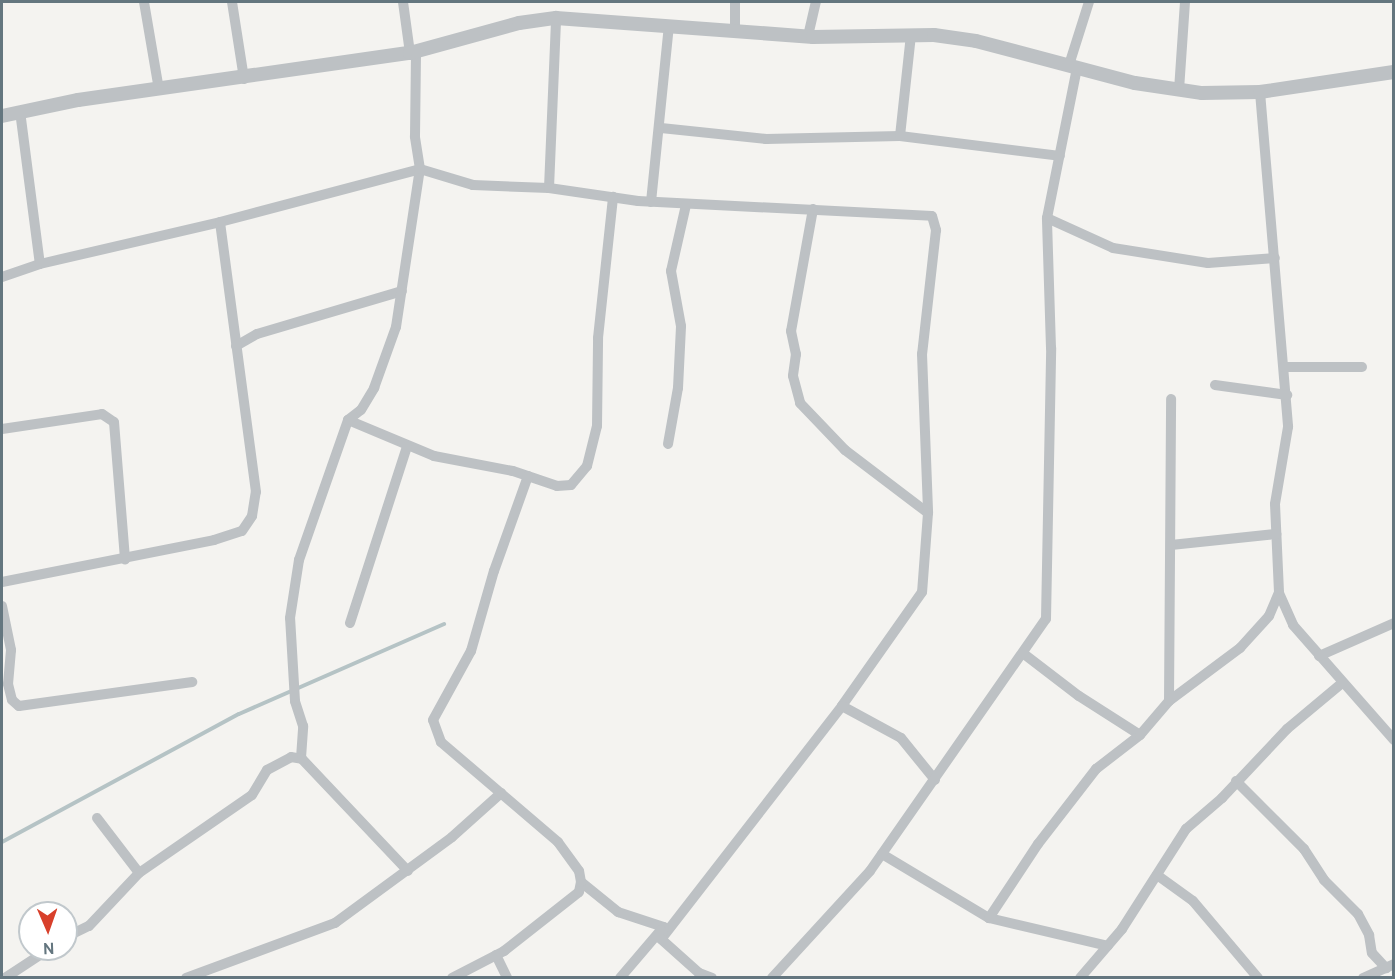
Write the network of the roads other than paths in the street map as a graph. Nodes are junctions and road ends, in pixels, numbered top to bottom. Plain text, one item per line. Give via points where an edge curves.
1 (144, 2) edge
2 (232, 2) edge
3 (403, 2) edge
4 (735, 2) edge
5 (816, 2) edge
6 (1089, 2) edge
7 (1185, 2) edge
8 (556, 18) junction
9 (669, 26) junction
10 (735, 31) junction
11 (911, 35) junction
12 (808, 36) junction
13 (413, 52) junction
14 (1073, 67) junction
15 (1394, 72) edge
16 (243, 79) junction
17 (159, 90) junction
18 (1179, 90) junction
19 (1260, 92) junction
20 (20, 111) junction
21 (2, 116) edge
22 (662, 128) junction
23 (900, 136) junction
24 (1060, 156) junction
25 (420, 169) junction
26 (549, 188) junction
27 (613, 197) junction
28 (651, 202) junction
29 (686, 205) junction
30 (813, 209) junction
31 (1047, 218) junction
32 (219, 222) junction
33 (1275, 258) junction
34 (40, 264) junction
35 (2, 277) edge
36 (402, 291) junction
37 (236, 346) junction
38 (1284, 367) junction
39 (1362, 367) dead end
40 (1215, 385) dead end
41 (1287, 395) junction
42 (1171, 399) dead end
43 (348, 420) junction
44 (2, 429) edge
45 (668, 444) dead end
46 (407, 447) junction
47 (528, 476) junction
48 (928, 513) junction
49 (1276, 534) junction
50 (1171, 545) junction
51 (125, 560) junction
52 (2, 582) edge
53 (1279, 593) junction
54 (2, 606) edge
55 (350, 623) dead end
56 (1394, 623) edge
57 (1024, 654) junction
58 (1319, 656) junction
59 (192, 682) dead end
60 (1342, 683) junction
61 (1169, 701) junction
62 (842, 706) junction
63 (1140, 735) junction
64 (1394, 740) edge
65 (301, 758) junction
66 (934, 780) junction
67 (1236, 781) junction
68 (501, 793) junction
69 (97, 818) dead end
70 (882, 854) junction
71 (408, 871) junction
72 (139, 873) junction
73 (1157, 875) junction
74 (581, 882) junction
75 (989, 918) junction
76 (664, 927) junction
77 (78, 932) edge
78 (661, 939) junction
79 (1108, 946) junction
80 (496, 955) junction
81 (31, 961) edge
82 (1390, 966) edge
83 (1369, 977) edge
84 (5, 978) edge
85 (186, 978) edge
86 (452, 978) edge
87 (507, 978) edge
88 (620, 978) edge
89 (712, 978) edge
90 (772, 978) edge
91 (1080, 978) edge
92 (1258, 978) edge

1 - 17 street
2 - 16 street
3 - 13 street
4 - 10 street
5 - 12 street
6 - 14 street
7 - 18 street
8 - 9 street
8 - 13 street via 519,23
8 - 26 street
9 - 10 street
9 - 22 street
10 - 12 street
11 - 12 street
11 - 14 street via 976,41
11 - 23 street
13 - 16 street
13 - 25 street via 415,136
14 - 18 street
14 - 24 street
15 - 19 street
16 - 17 street
17 - 20 street
18 - 19 street
19 - 33 street
20 - 21 street
20 - 34 street
22 - 23 street via 765,139
22 - 28 street
23 - 24 street
24 - 31 street
25 - 26 street via 473,185
25 - 32 street
25 - 36 street
26 - 27 street
27 - 28 street
27 - 47 street via 598,338 597,426 587,466 571,485 558,486
28 - 29 street
29 - 30 street
29 - 45 street via 671,272 681,326 678,388
30 - 48 street via 791,331 796,354 793,376 800,403 845,450
30 - 48 street via 932,216 936,230 922,354
31 - 33 street via 1113,248 1208,263
31 - 57 street via 1051,348 1046,619
32 - 34 street
32 - 37 street
33 - 38 street
34 - 35 street
36 - 37 street via 257,334
36 - 43 street via 384,366 361,410
37 - 51 street via 256,492 252,516 242,531
38 - 39 street
38 - 41 street
40 - 41 street
41 - 49 street via 1288,427 1275,504
42 - 50 street
43 - 46 street
43 - 65 street via 308,528 290,618 295,701 303,726
44 - 51 street via 102,414 114,422
46 - 47 street via 457,463
46 - 55 street
47 - 68 street via 471,651 433,720 441,742
48 - 62 street via 922,592
49 - 50 street
49 - 53 street
50 - 61 street
51 - 52 street
53 - 58 street via 1293,625
53 - 61 street via 1269,616 1240,648
54 - 59 street via 11,650 8,684 12,700 19,706
56 - 58 street
57 - 63 street
57 - 66 street
58 - 60 street
60 - 64 street
60 - 67 street via 1287,729
61 - 63 street
62 - 66 street via 901,738
62 - 78 street
63 - 75 street via 1096,768 1038,844
65 - 71 street
65 - 72 street via 277,762 267,770 252,795
66 - 70 street
67 - 73 street via 1186,829
67 - 82 street via 1304,849 1324,880 1358,914 1369,935 1372,953
68 - 71 street
68 - 74 street via 558,842 579,871
69 - 72 street
70 - 75 street
70 - 90 street
71 - 85 street via 335,922
72 - 77 street via 89,926
73 - 79 street
73 - 92 street via 1193,901
74 - 76 street via 618,912
74 - 80 street via 579,892
75 - 79 street
76 - 78 street
76 - 88 street
78 - 89 street via 699,973
79 - 91 street
80 - 86 street
80 - 87 street
81 - 84 street
82 - 83 street

